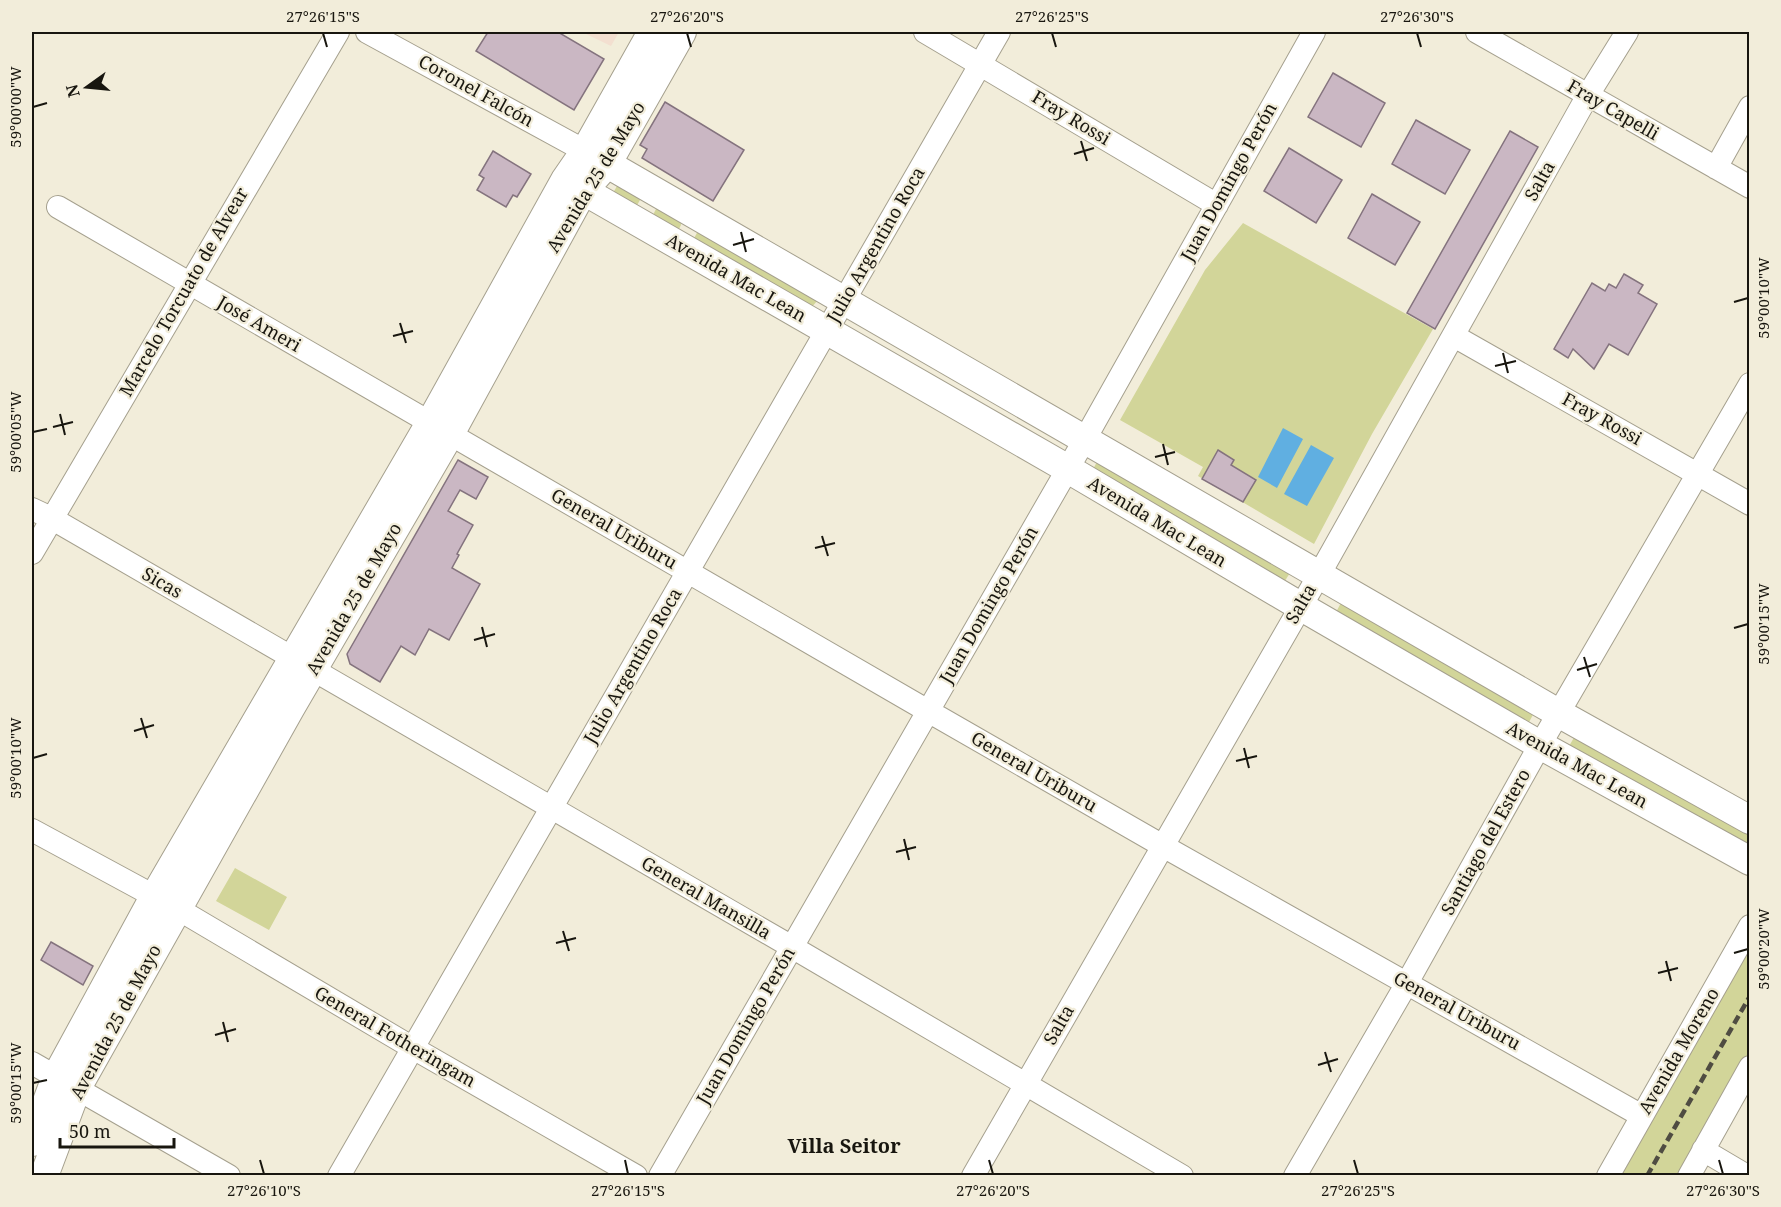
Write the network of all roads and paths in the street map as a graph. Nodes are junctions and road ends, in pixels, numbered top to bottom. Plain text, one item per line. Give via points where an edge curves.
1 (338, 32) edge
2 (367, 32) edge
3 (652, 32) edge
4 (682, 32) edge
5 (925, 32) edge
6 (999, 32) edge
7 (1314, 32) edge
8 (1477, 32) edge
9 (1627, 32) edge
10 (981, 64) junction
11 (1588, 95) junction
12 (1749, 107) edge
13 (596, 157) junction
14 (1716, 168) junction
15 (574, 186) junction
16 (1749, 187) edge
17 (652, 190) junction
18 (1217, 205) junction
19 (58, 207) dead end
20 (697, 216) junction
21 (635, 221) junction
22 (681, 247) junction
23 (189, 284) junction
24 (843, 301) junction
25 (826, 330) junction
26 (1454, 336) junction
27 (1749, 384) edge
28 (440, 428) junction
29 (1085, 439) junction
30 (1068, 469) junction
31 (1698, 473) junction
32 (1749, 504) edge
33 (41, 513) edge
34 (32, 553) edge
35 (687, 571) junction
36 (1319, 575) junction
37 (1300, 606) junction
38 (303, 665) junction
39 (928, 711) junction
40 (1560, 714) junction
41 (1540, 745) junction
42 (551, 808) junction
43 (1749, 820) edge
44 (32, 830) edge
45 (1163, 846) junction
46 (1749, 861) edge
47 (166, 903) junction
48 (1749, 926) edge
49 (792, 947) junction
50 (1407, 983) junction
51 (413, 1048) junction
52 (32, 1063) edge
53 (1749, 1067) edge
54 (67, 1083) junction
55 (1025, 1083) junction
56 (1642, 1116) junction
57 (32, 1142) edge
58 (1703, 1150) junction
59 (44, 1176) edge
60 (229, 1176) edge
61 (339, 1176) edge
62 (636, 1176) edge
63 (660, 1176) edge
64 (973, 1176) edge
65 (1182, 1176) edge
66 (1295, 1176) edge
67 (1608, 1176) edge
68 (1689, 1176) edge
69 (1747, 1176) edge

1 - 23 street, Marcelo Torcuato de Alvear
2 - 13 street, Coronel Falcón
3 - 13 main road, Avenida 25 de Mayo
4 - 13 main road, Avenida 25 de Mayo
5 - 10 street, Fray Rossi
6 - 10 street, Julio Argentino Roca
7 - 18 street, Juan Domingo Perón
8 - 11 street, Fray Capelli
9 - 11 street, Salta
10 - 18 street, Fray Rossi
10 - 24 street, Julio Argentino Roca
11 - 14 street, Fray Capelli
11 - 26 street, Salta
12 - 14 street
13 - 15 main road, Avenida 25 de Mayo
13 - 17 main road, Avenida Mac Lean
14 - 16 street, Fray Capelli
15 - 21 main road, Avenida Mac Lean
15 - 28 main road, Avenida 25 de Mayo
17 - 20 main road, Avenida Mac Lean
17 - 21 main road
18 - 29 street, Juan Domingo Perón
19 - 23 street, José Ameri
20 - 22 main road
20 - 24 main road, Avenida Mac Lean
21 - 22 main road, Avenida Mac Lean
22 - 25 main road, Avenida Mac Lean
23 - 28 street, José Ameri
23 - 33 street, Marcelo Torcuato de Alvear
24 - 25 street, Julio Argentino Roca
24 - 29 main road, Avenida Mac Lean
25 - 30 main road, Avenida Mac Lean
25 - 35 street, Julio Argentino Roca
26 - 31 street, Fray Rossi
26 - 36 street, Salta
27 - 31 street, Santiago del Estero
28 - 35 street, General Uriburu
28 - 38 main road, Avenida 25 de Mayo
29 - 30 street, Juan Domingo Perón
29 - 36 main road, Avenida Mac Lean
30 - 37 main road, Avenida Mac Lean
30 - 39 street, Juan Domingo Perón
31 - 32 street, Fray Rossi
31 - 40 street, Santiago del Estero
33 - 34 street, Marcelo Torcuato de Alvear
33 - 38 street, Sicas
35 - 39 street, General Uriburu
35 - 42 street, Julio Argentino Roca
36 - 37 street, Salta
36 - 40 main road, Avenida Mac Lean
37 - 41 main road, Avenida Mac Lean
37 - 45 street, Salta
38 - 42 street, General Mansilla
38 - 47 main road, Avenida 25 de Mayo
39 - 45 street, General Uriburu
39 - 49 street, Juan Domingo Perón
40 - 41 street, Santiago del Estero
40 - 43 main road, Avenida Mac Lean
41 - 46 main road, Avenida Mac Lean
41 - 50 street, Santiago del Estero
42 - 49 street, General Mansilla
42 - 51 street, Julio Argentino Roca
44 - 47 street, General Fotheringam
45 - 50 street, General Uriburu
45 - 55 street, Salta
47 - 51 street, General Fotheringam
47 - 54 main road, Avenida 25 de Mayo
48 - 56 street, Avenida Moreno
49 - 55 street, General Mansilla
49 - 63 street, Juan Domingo Perón
50 - 56 street, General Uriburu
50 - 66 street, Santiago del Estero
51 - 61 street, Julio Argentino Roca
51 - 62 street, General Fotheringam
52 - 54 street
53 - 58 street
54 - 57 main road, Avenida 25 de Mayo
54 - 59 main road, Avenida 25 de Mayo
54 - 60 street
55 - 64 street, Salta
55 - 65 street, General Mansilla
56 - 67 street, Avenida Moreno
58 - 68 street
58 - 69 street

